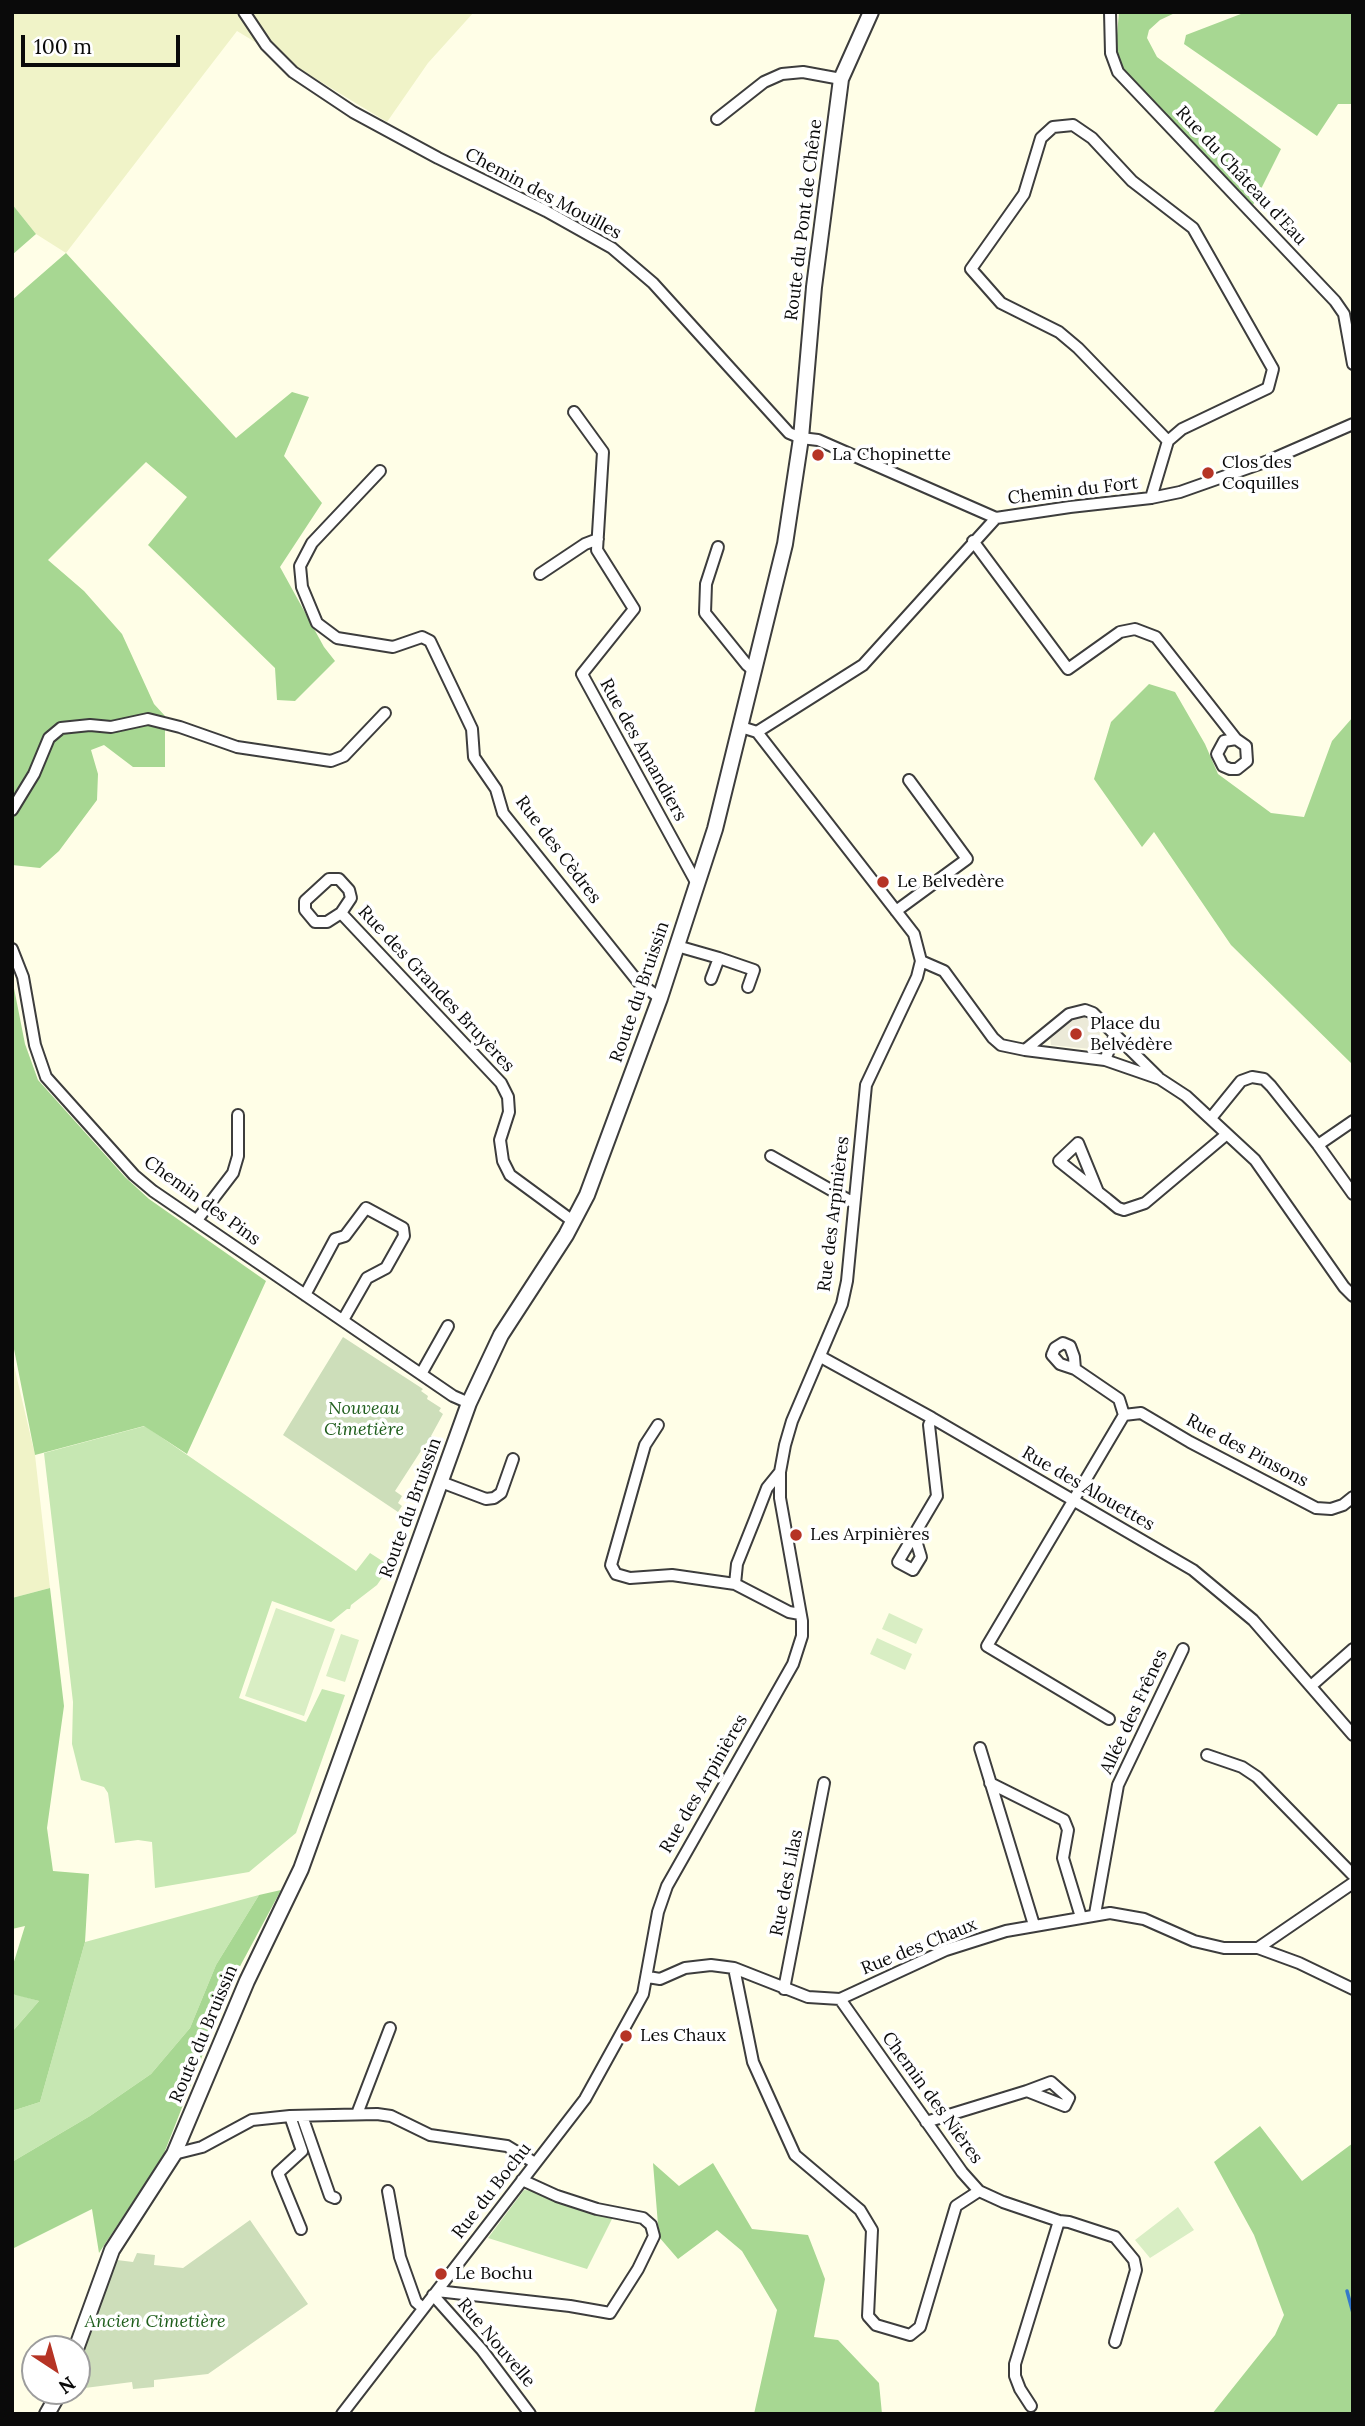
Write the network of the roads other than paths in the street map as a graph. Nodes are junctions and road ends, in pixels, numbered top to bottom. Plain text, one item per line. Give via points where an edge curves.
1 (244, 12) edge
2 (871, 12) edge
3 (1110, 12) edge
4 (841, 79) junction
5 (717, 119) dead end
6 (1353, 364) edge
7 (574, 412) dead end
8 (1353, 424) edge
9 (801, 438) junction
10 (1168, 441) junction
11 (380, 471) dead end
12 (1151, 498) junction
13 (996, 518) junction
14 (598, 539) junction
15 (974, 541) junction
16 (718, 547) dead end
17 (540, 574) dead end
18 (755, 672) junction
19 (385, 713) dead end
20 (741, 727) junction
21 (757, 732) junction
22 (1236, 739) dead end
23 (909, 780) dead end
24 (12, 810) edge
25 (697, 884) junction
26 (896, 911) junction
27 (341, 913) junction
28 (677, 946) junction
29 (12, 949) edge
30 (719, 958) junction
31 (921, 961) junction
32 (711, 979) dead end
33 (748, 987) dead end
34 (660, 998) junction
35 (1115, 1035) junction
36 (1025, 1050) junction
37 (1105, 1060) junction
38 (1160, 1079) junction
39 (238, 1115) dead end
40 (1211, 1118) junction
41 (1353, 1121) edge
42 (1227, 1134) junction
43 (1318, 1145) junction
44 (771, 1156) dead end
45 (1098, 1192) dead end
46 (1353, 1194) edge
47 (854, 1203) junction
48 (197, 1220) junction
49 (574, 1222) junction
50 (305, 1295) junction
51 (1353, 1296) edge
52 (343, 1320) junction
53 (448, 1326) dead end
54 (821, 1357) junction
55 (1075, 1369) dead end
56 (421, 1374) junction
57 (469, 1403) junction
58 (1124, 1415) junction
59 (932, 1418) junction
60 (658, 1425) dead end
61 (513, 1459) dead end
62 (780, 1472) junction
63 (441, 1482) junction
64 (1353, 1497) edge
65 (1073, 1500) junction
66 (914, 1534) dead end
67 (735, 1584) junction
68 (800, 1614) junction
69 (1183, 1648) dead end
70 (1353, 1649) edge
71 (1311, 1686) junction
72 (1109, 1719) dead end
73 (1353, 1735) edge
74 (980, 1748) dead end
75 (1207, 1755) dead end
76 (824, 1783) dead end
77 (990, 1783) junction
78 (1353, 1875) edge
79 (1353, 1883) edge
80 (1095, 1914) junction
81 (1081, 1917) junction
82 (1034, 1925) junction
83 (1258, 1948) junction
84 (734, 1968) junction
85 (648, 1977) junction
86 (785, 1989) junction
87 (1353, 1989) edge
88 (840, 1999) junction
89 (390, 2028) dead end
90 (1027, 2091) dead end
91 (357, 2114) junction
92 (290, 2116) junction
93 (302, 2116) junction
94 (926, 2122) junction
95 (174, 2154) junction
96 (535, 2164) junction
97 (522, 2180) junction
98 (388, 2191) dead end
99 (979, 2191) junction
100 (335, 2198) dead end
101 (1059, 2221) junction
102 (301, 2229) dead end
103 (435, 2293) junction
104 (423, 2308) junction
105 (81, 2335) edge
106 (1115, 2342) dead end
107 (1031, 2406) dead end
108 (342, 2414) edge
109 (530, 2414) edge

1 - 9 street, Chemin des Mouilles via 266,45 293,72 353,112 612,248 653,283 789,433
2 - 4 street, Route du Pont de Chêne
3 - 6 street, Rue du Château d'Eau via 1111,53 1118,72 1335,301 1344,314
4 - 5 street via 803,72 782,74 764,82
4 - 9 street, Route du Pont de Chêne via 814,287
7 - 14 street, Rue des Amandiers via 603,452
8 - 12 street, Chemin du Fort via 1268,461
9 - 13 street, Chemin du Fort via 818,440
9 - 18 street, Route du Bruissin via 785,544
10 - 10 street via 1182,429 1268,388 1273,369 1193,228 1132,181 1092,138 1073,125 1053,127 1041,138 1024,194 971,269 1001,303 1059,332 1078,348
10 - 12 street
11 - 34 street, Rue des Cèdres via 312,543 300,566 302,587 317,623 337,638 393,647 422,638 430,641 472,729 474,757 496,789 503,813 639,983
12 - 13 street, Chemin du Fort
13 - 15 street
14 - 17 street
14 - 25 street, Rue des Amandiers via 597,550 634,609 582,674
15 - 21 street via 863,665
15 - 22 street via 1068,669 1120,632 1135,629 1156,637
16 - 18 street via 706,584 705,613
18 - 20 street, Route du Bruissin
19 - 24 street via 344,756 331,761 237,747 148,719 111,727 61,728 49,738 34,775
20 - 21 street
20 - 25 street, Route du Bruissin
21 - 26 street
23 - 26 street via 967,859
25 - 28 street, Route du Bruissin
26 - 31 street via 914,934
27 - 27 street, Rue des Grandes Bruyères via 327,922 315,922 305,911 305,901 329,879 339,879 351,898
27 - 49 street, Rue des Grandes Bruyères via 501,1083 509,1112 500,1140 510,1175
28 - 30 street
28 - 34 street, Route du Bruissin
29 - 48 street, Chemin des Pins via 46,1077 134,1175
30 - 32 street
30 - 33 street via 754,970
31 - 36 street via 944,971 1001,1045
31 - 47 street, Rue des Arpinières via 866,1085
34 - 49 street, Route du Bruissin
35 - 36 street via 1093,1013 1076,1010
35 - 37 street
35 - 38 street
36 - 37 street
37 - 38 street
38 - 40 street
39 - 48 street via 238,1156 233,1173
40 - 42 street
40 - 43 street via 1241,1082 1252,1077 1264,1079
41 - 43 street
42 - 45 street via 1139,1206 1124,1210
42 - 51 street via 1255,1160
43 - 46 street
44 - 47 street
47 - 54 street, Rue des Arpinières via 847,1281
48 - 50 street, Chemin des Pins
49 - 57 street, Route du Bruissin via 501,1335
50 - 52 street, Chemin des Pins
50 - 52 street via 335,1239 345,1236 366,1208 403,1228 404,1236 386,1268 367,1278
52 - 56 street, Chemin des Pins
53 - 56 street
54 - 59 street, Rue des Alouettes
54 - 62 street, Rue des Arpinières via 792,1421
55 - 58 street via 1119,1399
56 - 57 street, Chemin des Pins
57 - 63 street, Route du Bruissin
58 - 64 street, Rue des Pinsons via 1141,1413 1316,1508 1331,1510
58 - 65 street
59 - 65 street, Rue des Alouettes
59 - 66 street via 937,1496
60 - 67 street via 645,1444 611,1565 616,1574 630,1578 672,1576
61 - 63 street via 501,1493 494,1498
62 - 67 street, Rue des Arpinières via 767,1488 754,1519 737,1564
62 - 68 street, Rue des Arpinières via 780,1498
63 - 95 street, Route du Bruissin via 301,1869 247,1981
65 - 71 street, Rue des Alouettes via 1192,1570 1253,1620
65 - 72 street via 987,1646
67 - 68 street
68 - 85 street, Rue des Arpinières via 802,1636 793,1664 667,1886
69 - 80 street, Allée des Frênes via 1118,1785
70 - 71 street
71 - 73 street, Rue des Alouettes
74 - 77 street
75 - 78 street via 1256,1777
76 - 86 street, Rue des Lilas
77 - 81 street via 1064,1820 1068,1830 1063,1858
77 - 82 street
79 - 83 street
80 - 81 street, Rue des Chaux
80 - 83 street, Rue des Chaux via 1144,1919 1194,1941 1224,1948
81 - 82 street, Rue des Chaux
82 - 88 street, Rue des Chaux via 946,1950
83 - 87 street, Rue des Chaux
84 - 85 street, Rue des Chaux via 711,1965 685,1968 660,1979
84 - 86 street, Rue des Chaux
84 - 99 street via 753,2062 795,2155 860,2210 872,2230 868,2316 876,2325 910,2335 920,2327 956,2206
85 - 96 street, Rue du Bochu via 641,2000 585,2099
86 - 88 street, Rue des Chaux via 808,1997
88 - 94 street, Chemin des Nières
89 - 91 street
90 - 94 street
91 - 93 street
91 - 96 street via 391,2116 430,2135 507,2146
92 - 93 street
92 - 95 street via 252,2120 202,2147
92 - 102 street via 302,2151 278,2173
93 - 100 street via 330,2196
94 - 99 street, Chemin des Nières
95 - 105 street, Route du Bruissin via 111,2250
96 - 97 street, Rue du Bochu
97 - 103 street, Rue du Bochu
97 - 103 street via 597,2209 643,2218 651,2225 654,2236 610,2313
98 - 104 street via 400,2257 416,2302
99 - 101 street, Chemin des Nières
101 - 106 street, Chemin des Nières via 1115,2237 1134,2260 1136,2270
101 - 107 street via 1015,2364 1015,2376
103 - 104 street, Rue du Bochu
103 - 109 street, Rue Nouvelle
104 - 108 street, Rue du Bochu

